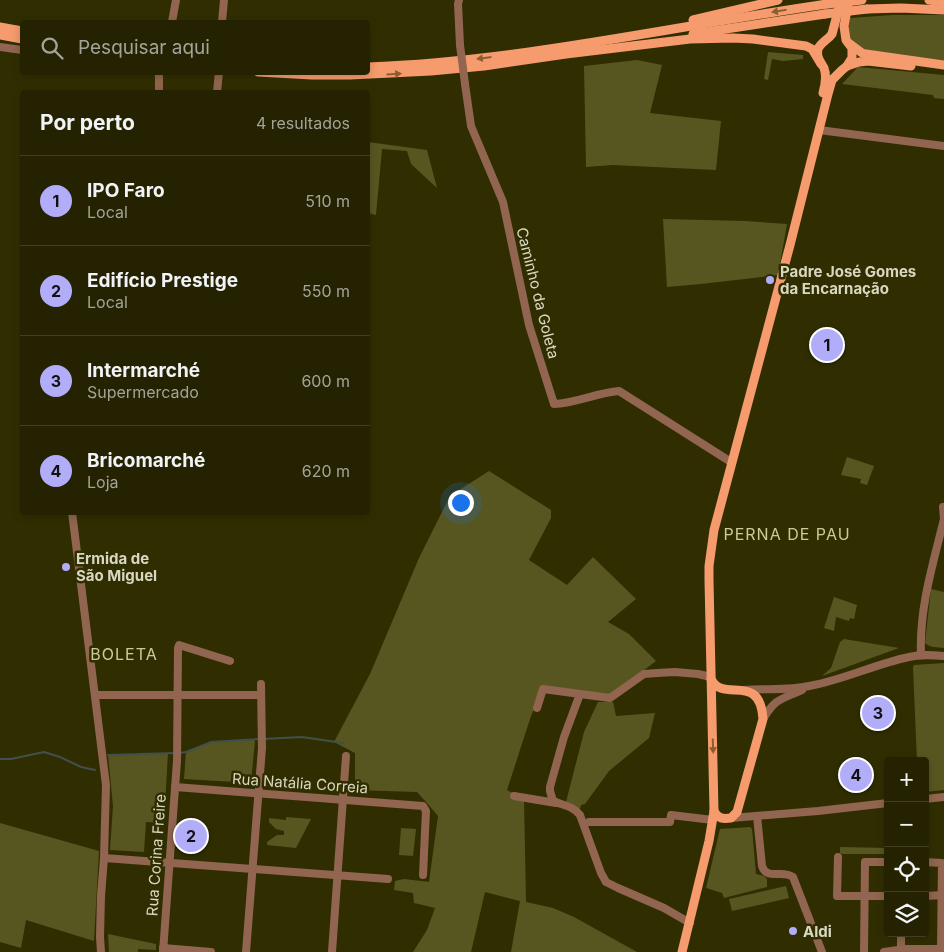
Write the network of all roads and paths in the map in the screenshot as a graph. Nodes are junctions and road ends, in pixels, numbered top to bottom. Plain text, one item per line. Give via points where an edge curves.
1 (176, 0) edge
2 (224, 0) edge
3 (459, 0) edge
4 (778, 0) edge
5 (841, 0) edge
6 (849, 0) edge
7 (862, 0) edge
8 (930, 0) edge
9 (944, 2) edge
10 (944, 10) edge
11 (172, 20) edge
12 (222, 20) edge
13 (0, 27) edge
14 (20, 31) edge
15 (0, 35) edge
16 (829, 38) junction
17 (20, 39) edge
18 (848, 42) junction
19 (0, 46) edge
20 (550, 49) junction
21 (20, 50) edge
22 (601, 50) junction
23 (944, 65) edge
24 (823, 66) junction
25 (370, 67) edge
26 (845, 68) junction
27 (944, 70) edge
28 (159, 75) edge
29 (219, 75) edge
30 (312, 75) edge
31 (368, 75) edge
32 (370, 75) edge
33 (217, 89) edge
34 (159, 90) edge
35 (820, 130) junction
36 (944, 146) edge
37 (798, 215) junction
38 (731, 462) junction
39 (943, 507) edge
40 (72, 515) edge
41 (920, 655) junction
42 (944, 656) edge
43 (230, 661) dead end
44 (711, 678) junction
45 (261, 684) dead end
46 (810, 686) junction
47 (722, 689) junction
48 (744, 690) junction
49 (580, 694) junction
50 (95, 695) junction
51 (178, 695) junction
52 (261, 695) junction
53 (712, 698) junction
54 (537, 708) dead end
55 (763, 719) junction
56 (346, 756) dead end
57 (175, 787) junction
58 (259, 793) junction
59 (514, 796) dead end
60 (944, 797) edge
61 (929, 799) edge
62 (343, 800) junction
63 (740, 802) junction
64 (559, 803) junction
65 (884, 803) edge
66 (755, 817) junction
67 (729, 818) junction
68 (713, 820) junction
69 (589, 822) dead end
70 (838, 857) dead end
71 (104, 858) junction
72 (884, 862) edge
73 (929, 862) edge
74 (169, 863) junction
75 (253, 869) junction
76 (423, 874) dead end
77 (338, 875) junction
78 (388, 879) dead end
79 (943, 895) edge
80 (864, 896) junction
81 (884, 896) edge
82 (929, 896) edge
83 (690, 923) junction
84 (901, 937) edge
85 (901, 949) junction
86 (943, 949) edge
87 (163, 950) edge
88 (101, 952) edge
89 (211, 952) edge
90 (246, 952) edge
91 (332, 952) edge
92 (682, 952) edge
93 (822, 952) edge
94 (864, 952) edge
95 (884, 952) edge

1 - 11 street
2 - 12 street
3 - 38 street, Caminho da Goleta, bridge via 460,45 471,126 503,202 528,325 554,404 619,391
4 - 20 main road
5 - 16 main road
6 - 18 main road via 844,26
7 -> 20 main road, bridge
8 - 9 main road
10 - 22 main road, bridge via 868,9 825,14
13 - 14 main road
15 - 17 main road
16 - 18 main road via 839,37
16 - 24 main road via 818,49
18 - 23 main road via 866,54
18 - 26 main road via 853,53
19 - 21 street
20 -> 25 main road via 437,63
22 - 24 main road via 690,39 753,39 810,47
32 -> 22 main road via 484,66
24 - 26 main road via 831,72
24 - 37 main road via 826,82
26 - 27 main road via 868,61
26 - 35 main road via 832,80
28 - 34 street
29 - 33 street
30 -> 31 main road
35 - 36 street
35 - 37 main road
37 - 38 main road
38 - 44 main road via 715,522 709,566
39 - 41 street via 944,519 924,599
40 - 50 street
41 - 42 street
41 - 46 street
43 - 51 street, Rua Corina Freire via 179,645
44 - 47 main road via 715,686
44 - 49 street via 698,674 644,674 610,698
44 - 53 main road
45 - 52 street
46 - 48 street
46 - 55 street via 775,702
47 - 48 main road
47 - 53 main road
48 - 55 main road via 752,693 760,703
49 - 54 street via 543,689
49 - 64 street via 550,787 553,800
50 - 51 street
50 - 71 street via 106,784
51 - 52 street
51 - 57 street, Rua Corina Freire
52 - 58 street
53 -> 68 main road
55 - 63 main road
56 - 62 street
57 - 58 street, Rua Natália Correia
57 - 74 street, Rua Corina Freire
58 - 62 street, Rua Natália Correia
58 - 75 street
59 - 64 street
60 - 61 street
62 - 76 street, Rua Natália Correia via 422,806 426,811
62 - 77 street
63 - 66 street via 745,813
63 - 67 main road via 735,814
64 - 83 street via 570,806 580,815 606,882
65 - 66 street
66 - 67 street
66 - 93 street via 764,871 793,878
67 - 68 main road
67 - 68 main road via 718,823
68 - 69 street via 671,815 670,822
68 - 83 main road
70 - 80 street via 837,896
71 - 74 street
71 - 88 street
72 - 80 street via 865,862
73 - 79 street via 942,863
74 - 75 street
74 - 87 street, Rua Corina Freire
75 - 77 street
75 - 90 street
77 - 78 street
77 - 91 street
79 - 82 street
79 - 86 street
80 - 81 street
80 - 94 street
83 - 92 main road
84 - 85 street
85 - 86 street
85 - 95 street
87 - 89 street

